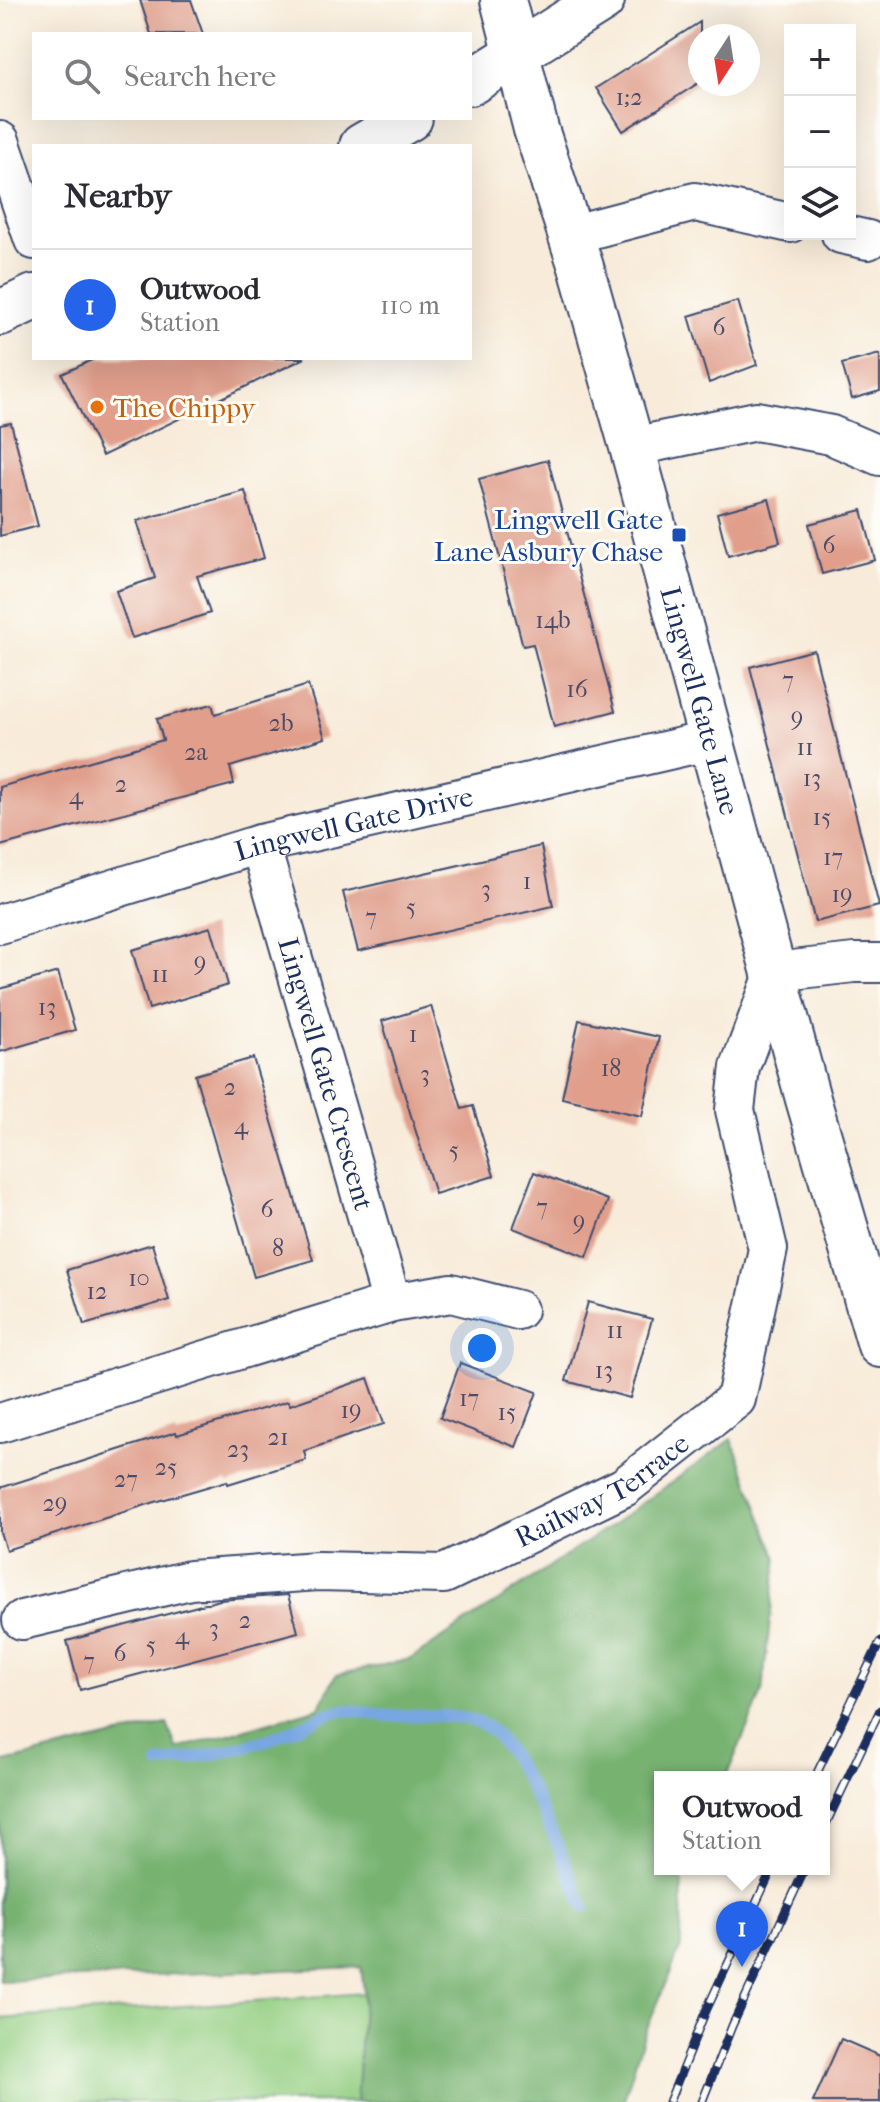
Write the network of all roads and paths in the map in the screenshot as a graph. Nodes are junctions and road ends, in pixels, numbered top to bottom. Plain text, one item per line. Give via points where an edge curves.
1 (503, 0) edge
2 (602, 0) edge
3 (518, 55) junction
4 (472, 82) edge
5 (407, 120) edge
6 (0, 141) edge
7 (365, 144) edge
8 (784, 222) edge
9 (32, 234) edge
10 (570, 235) junction
11 (32, 298) edge
12 (0, 313) edge
13 (632, 447) junction
14 (880, 456) edge
15 (712, 740) junction
16 (260, 844) junction
17 (0, 924) edge
18 (880, 963) edge
19 (775, 972) junction
20 (392, 1303) junction
21 (518, 1310) dead end
22 (880, 1345) edge
23 (0, 1423) edge
24 (22, 1620) dead end

1 - 3 street, Lingwell Gate Lane
2 - 3 street
3 - 4 street
3 - 10 street, Lingwell Gate Lane
5 - 7 street
6 - 9 street
8 - 10 street via 695,202
10 - 13 street, Lingwell Gate Lane
11 - 12 street
13 - 14 street via 756,421 831,435
13 - 15 street, Lingwell Gate Lane
15 - 16 street, Lingwell Gate Drive
15 - 19 street, Lingwell Gate Lane
16 - 17 street, Lingwell Gate Drive
16 - 20 street, Lingwell Gate Crescent
18 - 19 street
19 - 22 street, Lingwell Gate Lane
19 - 24 street, Railway Terrace via 740,1067 735,1110 768,1249 736,1399 624,1487 444,1574 318,1571 190,1580
20 - 21 street via 451,1293
20 - 23 street

